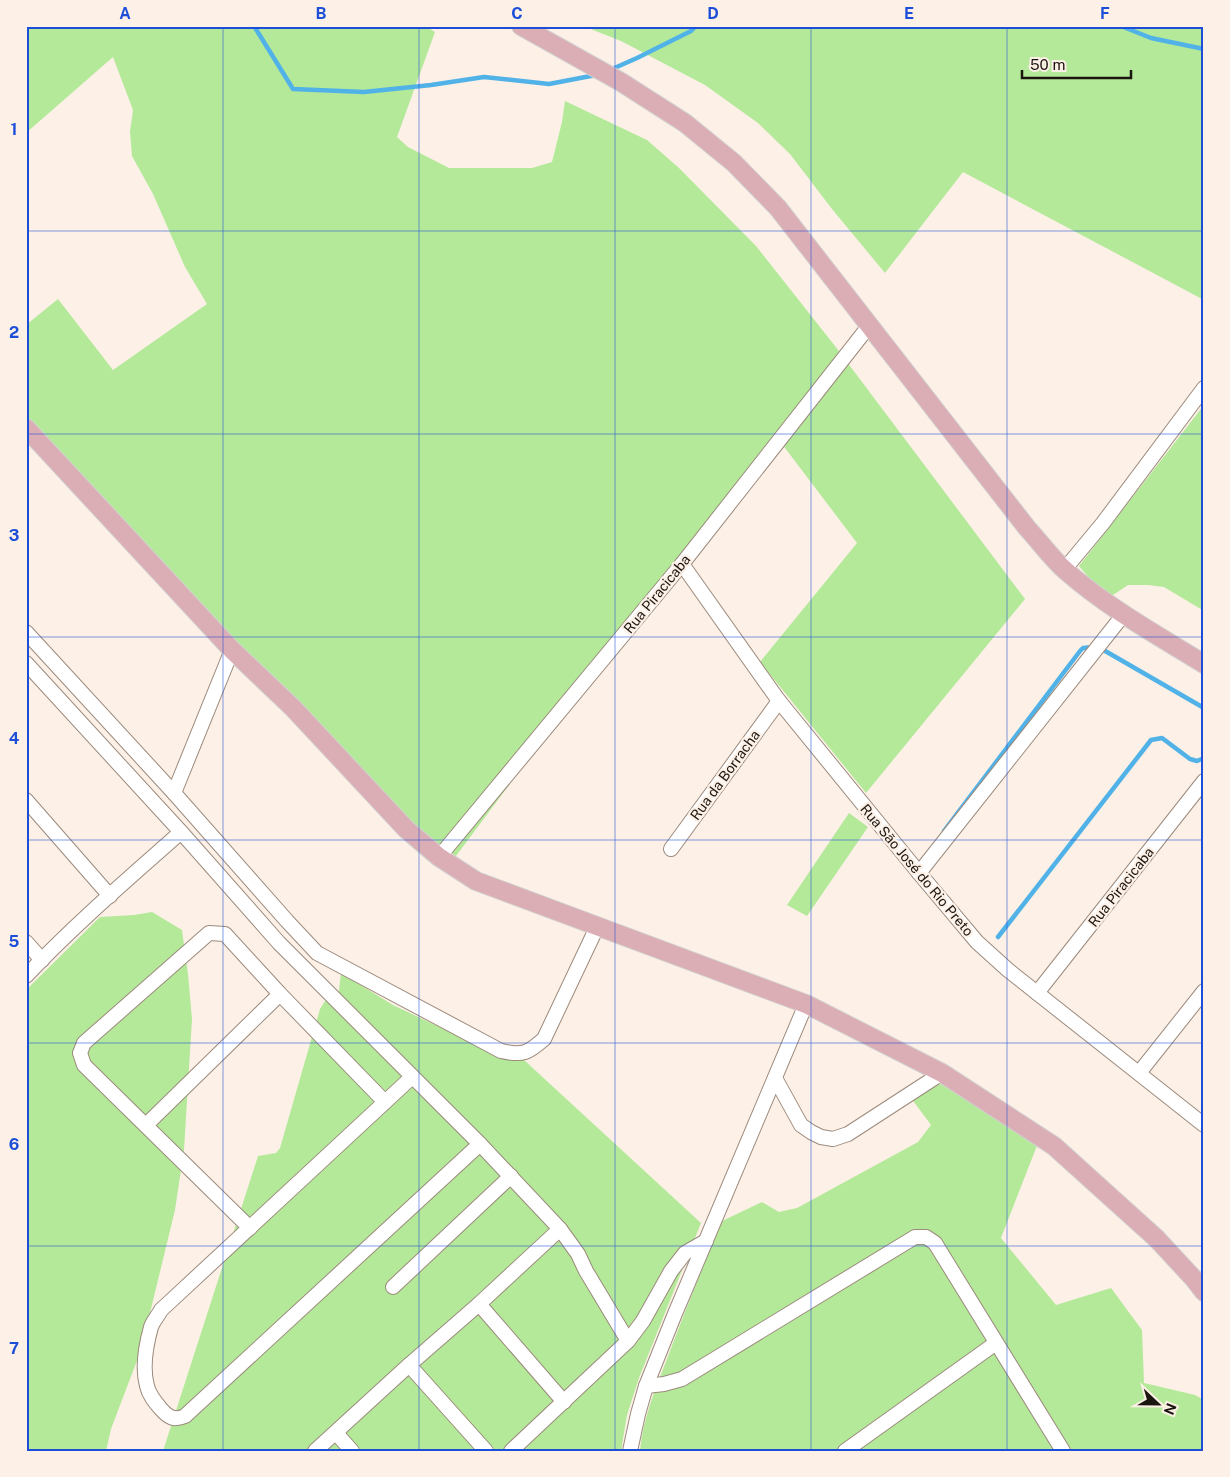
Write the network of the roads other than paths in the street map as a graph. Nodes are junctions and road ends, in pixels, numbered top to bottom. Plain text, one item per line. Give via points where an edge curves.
1 (521, 26) edge
2 (869, 326) junction
3 (1204, 388) edge
4 (26, 428) edge
5 (682, 564) junction
6 (1064, 570) junction
7 (1124, 614) junction
8 (26, 632) edge
9 (232, 650) junction
10 (26, 663) edge
11 (1204, 664) edge
12 (779, 701) junction
13 (1204, 781) edge
14 (174, 793) junction
15 (26, 800) edge
16 (180, 832) junction
17 (671, 849) dead end
18 (439, 857) junction
19 (919, 873) junction
20 (110, 896) junction
21 (597, 927) junction
22 (26, 942) edge
23 (279, 943) junction
24 (317, 953) junction
25 (42, 960) junction
26 (26, 976) edge
27 (1204, 991) edge
28 (1037, 993) junction
29 (280, 994) junction
30 (806, 1004) junction
31 (942, 1073) junction
32 (1139, 1074) junction
33 (412, 1077) junction
34 (775, 1078) junction
35 (385, 1102) junction
36 (146, 1125) junction
37 (1204, 1126) edge
38 (480, 1144) junction
39 (511, 1176) junction
40 (250, 1228) junction
41 (560, 1229) junction
42 (706, 1241) junction
43 (1201, 1281) edge
44 (393, 1287) dead end
45 (479, 1304) junction
46 (628, 1341) junction
47 (996, 1343) junction
48 (409, 1365) junction
49 (646, 1386) junction
50 (564, 1402) junction
51 (336, 1433) junction
52 (315, 1451) edge
53 (352, 1451) edge
54 (486, 1451) edge
55 (510, 1451) edge
56 (630, 1451) edge
57 (845, 1451) edge
58 (1063, 1451) edge

1 - 2 main road via 621,82 677,118 734,162 778,208
2 - 5 street, Rua Piracicaba
2 - 6 main road via 1027,528
3 - 6 street
4 - 9 main road
5 - 12 street, Rua São José do Rio Preto
5 - 18 street, Rua Piracicaba
6 - 7 main road
7 - 11 main road
7 - 19 street
8 - 14 street
9 - 14 street
9 - 18 main road via 292,708 406,830
10 - 16 street
12 - 17 street, Rua da Borracha
12 - 19 street, Rua São José do Rio Preto
13 - 28 street, Rua Piracicaba
14 - 24 street
15 - 20 street
16 - 20 street
16 - 23 street
18 - 21 main road via 476,882
19 - 28 street, Rua São José do Rio Preto via 977,942
20 - 25 street
21 - 24 street via 544,1039 532,1050 516,1054 502,1051
21 - 30 main road
22 - 25 street
23 - 24 street
23 - 33 street
25 - 26 street
27 - 32 street
28 - 32 street, Rua São José do Rio Preto
29 - 35 street
29 - 36 street
29 - 36 street via 225,934 209,933 84,1043 80,1053 84,1065
30 - 31 main road
30 - 34 street
31 - 34 street via 848,1134 833,1139 821,1137 801,1125
31 - 43 main road via 1054,1146
32 - 37 street, Rua São José do Rio Preto
33 - 35 street
33 - 38 street
34 - 42 street
35 - 40 street
36 - 40 street
38 - 39 street
38 - 40 street via 185,1416 172,1419 153,1399 147,1387 145,1371 152,1326 161,1310
39 - 41 street
39 - 44 street
41 - 45 street
41 - 46 street
42 - 46 street via 685,1253
42 - 49 street
45 - 48 street
45 - 50 street
46 - 50 street
47 - 49 street via 934,1242 926,1236 915,1237 682,1379
47 - 57 street
47 - 58 street
48 - 51 street
48 - 54 street
49 - 56 street
50 - 55 street
51 - 52 street
51 - 53 street

